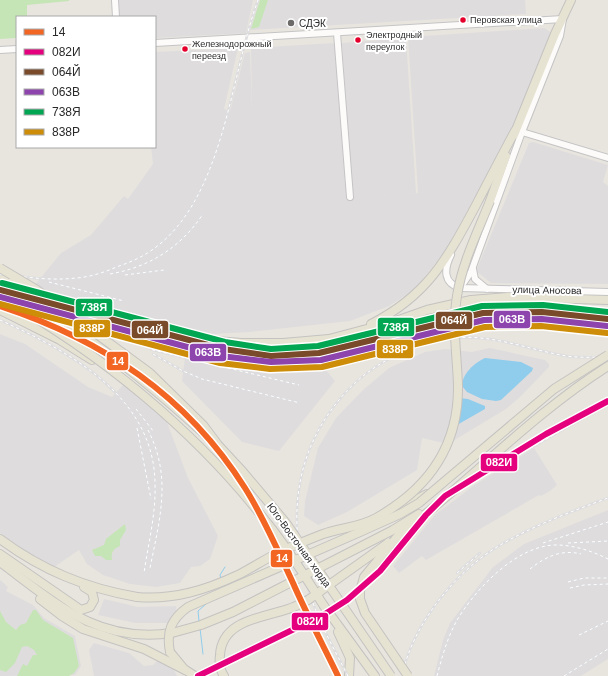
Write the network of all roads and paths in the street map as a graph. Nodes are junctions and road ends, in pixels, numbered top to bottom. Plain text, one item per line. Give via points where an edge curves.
1 (115, 0) edge
2 (571, 0) edge
3 (116, 16) edge
4 (564, 19) junction
5 (337, 33) junction
6 (156, 43) edge
7 (16, 49) edge
8 (0, 50) edge
9 (519, 132) junction
10 (608, 158) edge
11 (350, 197) dead end
12 (461, 234) junction
13 (474, 261) junction
14 (0, 268) edge
15 (0, 277) edge
16 (0, 286) edge
17 (460, 288) junction
18 (487, 289) junction
19 (608, 292) edge
20 (0, 297) edge
21 (608, 300) edge
22 (0, 310) edge
23 (352, 333) junction
24 (608, 355) edge
25 (608, 366) edge
26 (117, 375) junction
27 (218, 445) junction
28 (444, 482) junction
29 (452, 490) junction
30 (374, 519) junction
31 (397, 536) junction
32 (0, 539) edge
33 (0, 554) edge
34 (1, 562) edge
35 (71, 580) junction
36 (25, 581) junction
37 (324, 606) junction
38 (185, 670) junction
39 (195, 676) edge
40 (224, 676) edge
41 (349, 676) edge
42 (375, 676) edge
43 (391, 676) edge
44 (408, 676) edge

1 - 3 street
2 - 4 main road
4 - 5 street
4 - 9 main road via 555,34
5 - 6 street
5 - 11 street
7 - 8 street
9 - 10 street
9 - 12 main road
9 - 13 street
9 - 30 main road, bridge via 467,259 457,295 455,317 458,396 454,426 449,440 441,458 422,483
12 - 17 street via 446,270 447,279 452,285
12 - 23 main road via 444,262 416,294 386,316
13 - 17 street via 467,280
13 - 18 street via 474,276
14 - 27 main road, bridge via 37,290 150,373 203,424
15 - 23 main road, bridge via 34,295 111,325 137,332 190,339 283,343 329,339
16 - 27 main road, Юго-Восточная хорда, bridge via 101,347
17 - 18 street, улица Аносова
18 - 19 street, улица Аносова
20 - 26 main road, bridge via 78,344
21 - 23 main road via 508,297 471,300 427,310
22 - 26 main road, bridge via 60,340
24 - 28 main road, bridge via 554,389
25 - 29 main road via 561,398
26 - 37 main road, bridge via 164,414 220,467 268,524
27 - 43 main road, Юго-Восточная хорда, bridge via 286,523
28 - 30 main road, bridge via 401,508
28 - 38 main road, bridge via 400,514 188,607 178,614 168,632 170,652
29 - 31 main road
29 - 36 main road, bridge via 414,517 354,551 233,612 201,626 172,633 132,634 97,626 63,608
30 - 35 main road, bridge via 324,534 240,574 195,592 164,598 137,597
31 - 40 main road, bridge via 308,600 291,608 249,620 229,632 222,642 220,651 219,662
31 - 44 main road, bridge via 364,577 360,599 365,613
32 - 35 main road via 47,569
33 - 35 main road via 76,609 87,609 93,604 92,592
34 - 36 main road
36 - 38 main road via 40,599 83,629 144,649
37 - 41 main road via 350,658
37 - 42 main road
38 - 39 main road

